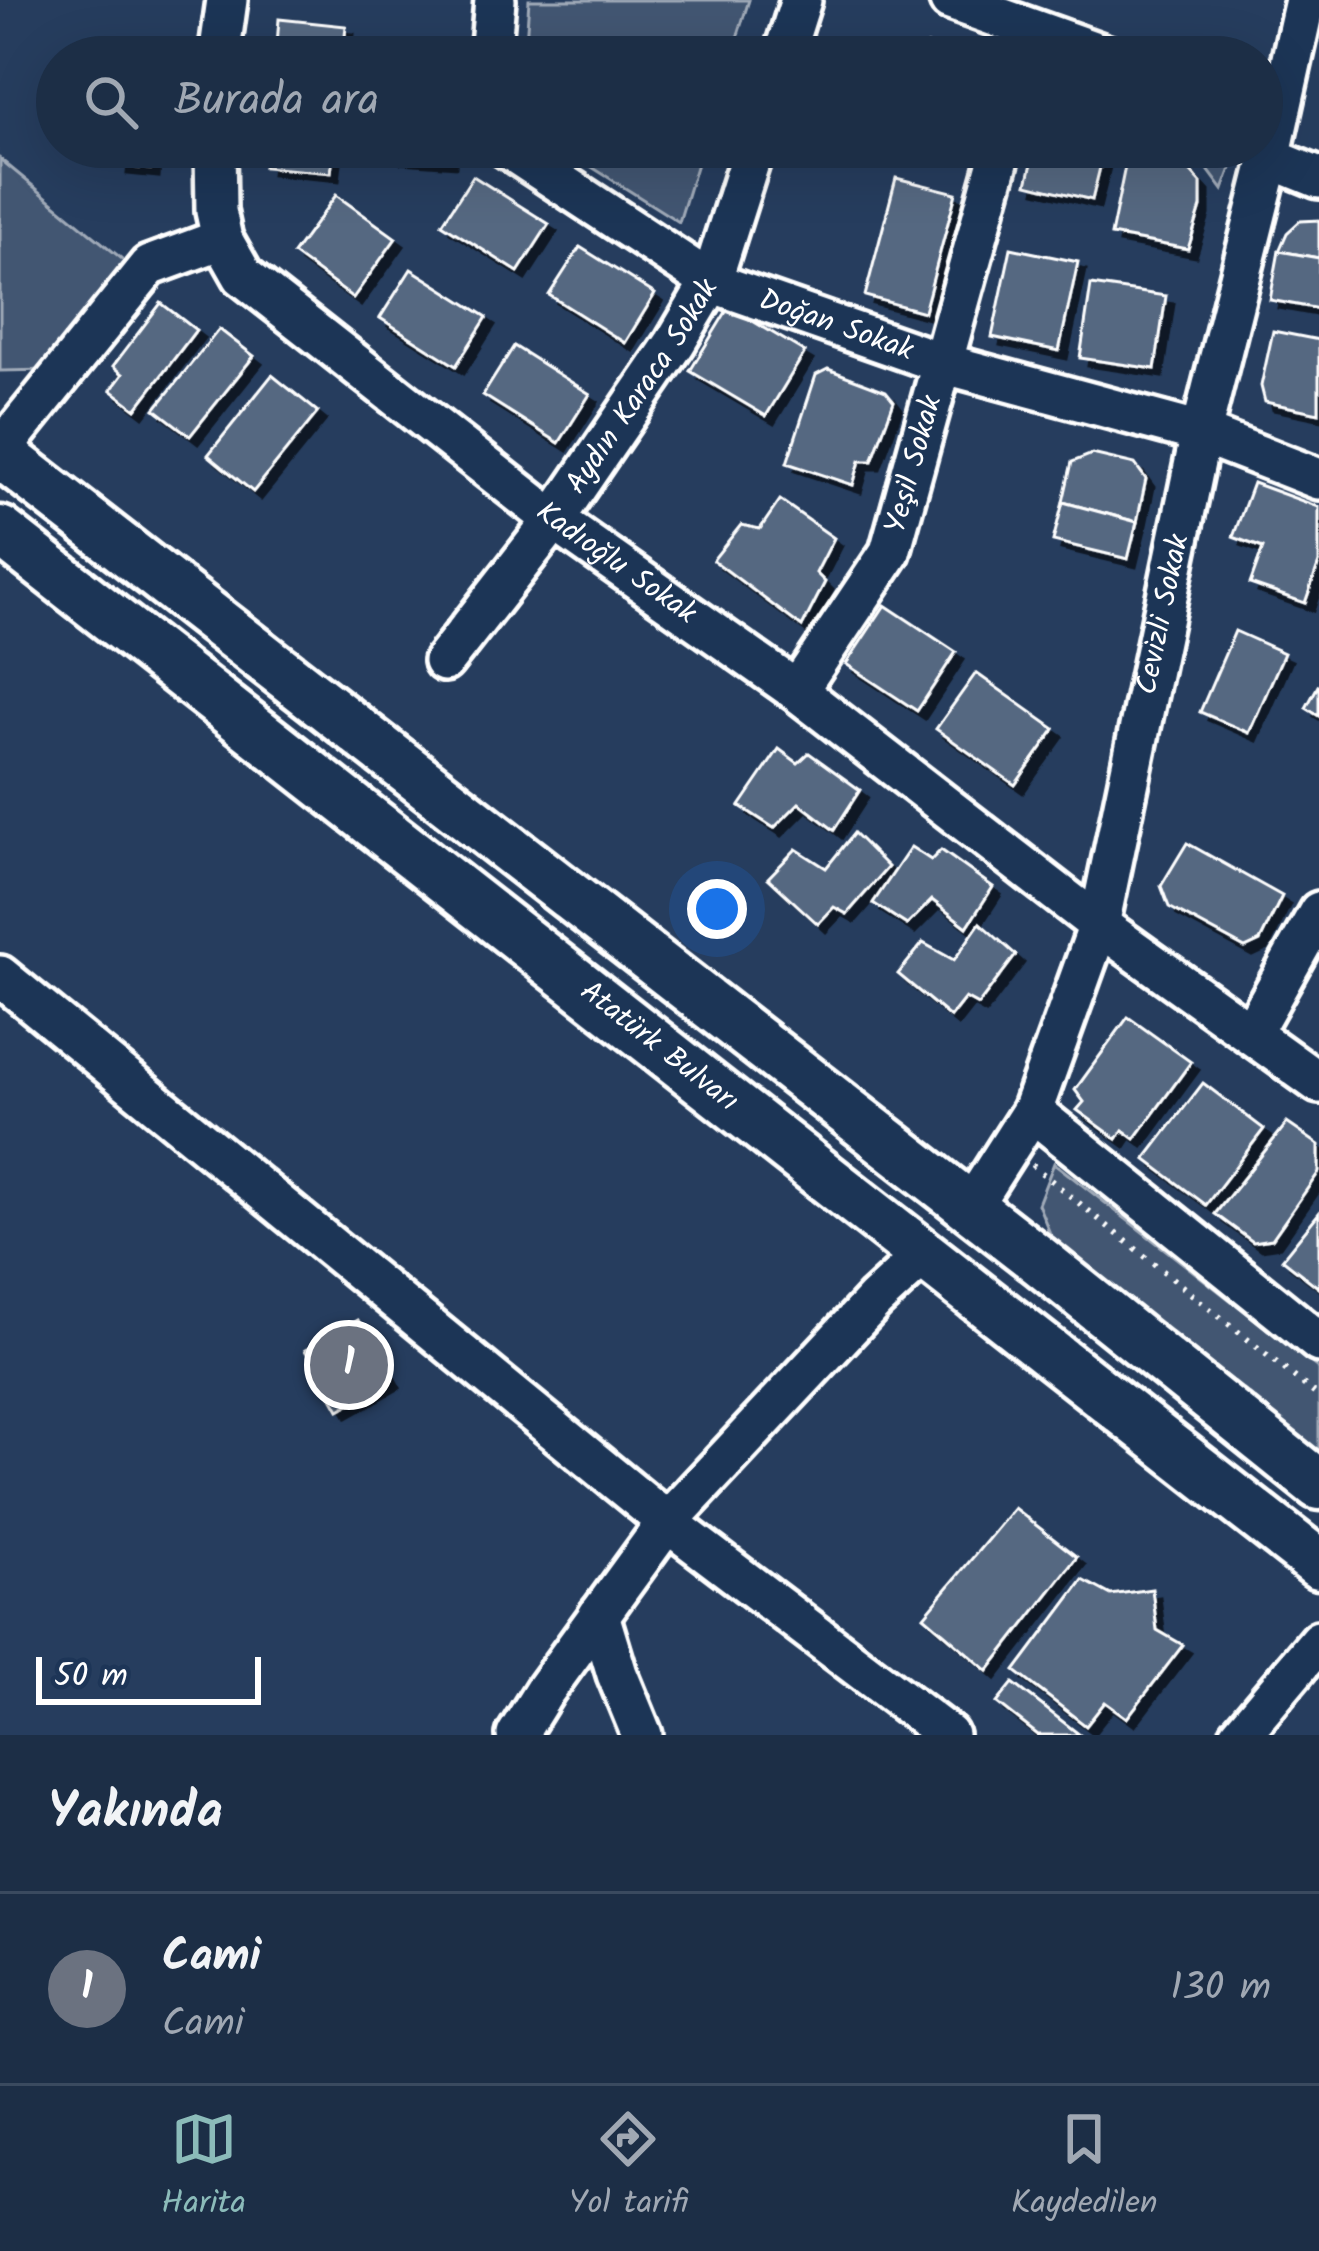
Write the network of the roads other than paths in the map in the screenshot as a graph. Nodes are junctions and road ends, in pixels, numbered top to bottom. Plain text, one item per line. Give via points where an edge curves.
1 (227, 0) edge
2 (495, 0) edge
3 (801, 0) edge
4 (950, 0) edge
5 (1305, 0) edge
6 (222, 36) edge
7 (492, 36) edge
8 (790, 36) edge
9 (1019, 36) edge
10 (1283, 74) edge
11 (1283, 163) edge
12 (215, 168) edge
13 (538, 168) edge
14 (747, 168) edge
15 (997, 168) edge
16 (1268, 168) edge
17 (1319, 178) edge
18 (222, 239) junction
19 (711, 282) junction
20 (942, 363) junction
21 (1201, 434) junction
22 (0, 452) edge
23 (1319, 479) edge
24 (554, 520) junction
25 (0, 531) edge
26 (444, 661) dead end
27 (797, 691) junction
28 (1319, 912) edge
29 (1099, 925) junction
30 (0, 976) edge
31 (1251, 1033) junction
32 (1319, 1083) edge
33 (1032, 1111) junction
34 (970, 1208) junction
35 (925, 1254) junction
36 (1319, 1342) edge
37 (1319, 1484) edge
38 (667, 1522) junction
39 (1319, 1564) edge
40 (599, 1615) junction
41 (1319, 1641) edge
42 (517, 1735) edge
43 (642, 1735) edge
44 (947, 1735) edge
45 (1240, 1735) edge

1 - 6 street
2 - 7 street
3 - 8 street
4 - 9 street
5 - 10 street, Cevizli Sokak
11 - 17 street
12 - 18 street, Kadıoğlu Sokak
13 - 19 street, Doğan Sokak
14 - 19 street, Aydın Karaca Sokak
15 - 20 street, Yeşil Sokak
16 - 21 street, Cevizli Sokak
18 - 22 street via 149,266
18 - 24 street, Kadıoğlu Sokak via 243,276
19 - 20 street, Doğan Sokak
19 - 24 street, Aydın Karaca Sokak
20 - 21 street, Doğan Sokak
20 - 27 street, Yeşil Sokak via 890,552
21 - 23 street, Doğan Sokak
21 - 29 street, Cevizli Sokak
22 - 34 main road
24 - 26 street, Aydın Karaca Sokak
24 - 27 street, Kadıoğlu Sokak
25 - 35 main road, Atatürk Bulvarı
27 - 29 street, Kadıoğlu Sokak
28 - 31 street
29 - 31 street, Kadıoğlu Sokak
29 - 33 street, Cevizli Sokak
30 - 38 street
31 - 32 street, Kadıoğlu Sokak
33 - 34 street, Cevizli Sokak
33 - 36 street
34 - 35 main road
34 - 37 main road
35 - 38 street
35 - 39 main road, Atatürk Bulvarı
38 - 40 street
38 - 44 street
40 - 42 street
40 - 43 street
41 - 45 street

